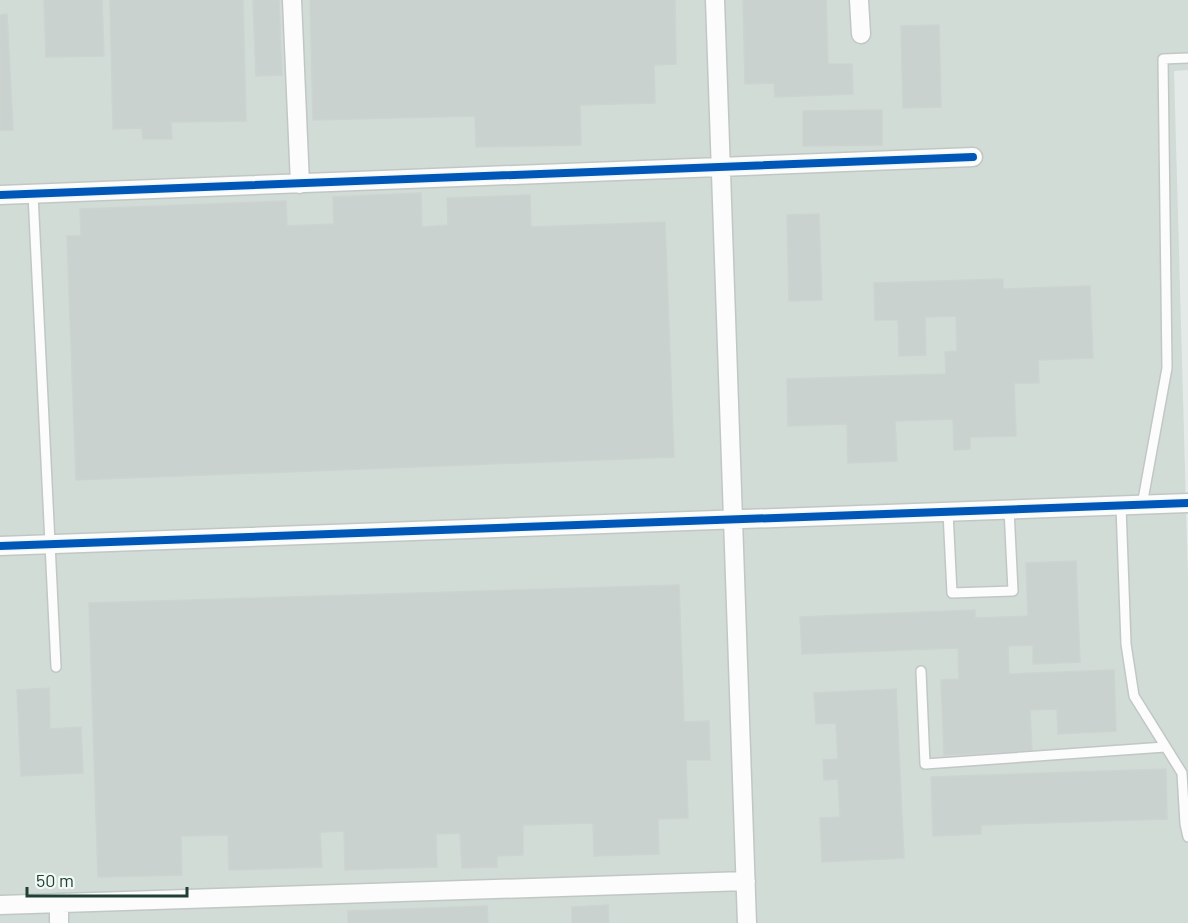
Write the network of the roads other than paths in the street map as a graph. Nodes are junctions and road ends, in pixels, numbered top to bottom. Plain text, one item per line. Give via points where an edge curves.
1 (292, 0) edge
2 (715, 0) edge
3 (859, 0) edge
4 (861, 34) dead end
5 (1188, 58) edge
6 (973, 158) dead end
7 (721, 168) junction
8 (300, 184) junction
9 (33, 194) junction
10 (0, 195) edge
11 (1188, 503) edge
12 (1142, 505) junction
13 (1121, 506) junction
14 (1009, 509) junction
15 (948, 512) junction
16 (734, 520) junction
17 (50, 545) junction
18 (0, 546) edge
19 (56, 667) dead end
20 (921, 671) dead end
21 (1166, 747) junction
22 (1188, 837) edge
23 (746, 881) junction
24 (59, 903) junction
25 (0, 904) edge
26 (59, 923) edge
27 (747, 923) edge

1 - 8 street
2 - 7 street
3 - 4 street
5 - 12 lane via 1163,59 1167,368
6 - 7 street
7 - 8 street
7 - 16 street
8 - 9 street
9 - 10 street
9 - 17 lane
11 - 12 street
12 - 13 street
13 - 14 street
13 - 21 lane via 1126,644 1134,696
14 - 15 street
14 - 15 lane via 1013,591 952,594
15 - 16 street
16 - 17 street
16 - 23 street
17 - 18 street
17 - 19 lane
20 - 21 lane via 925,764
21 - 22 lane via 1182,773
23 - 24 street
23 - 27 street
24 - 25 street
24 - 26 street

